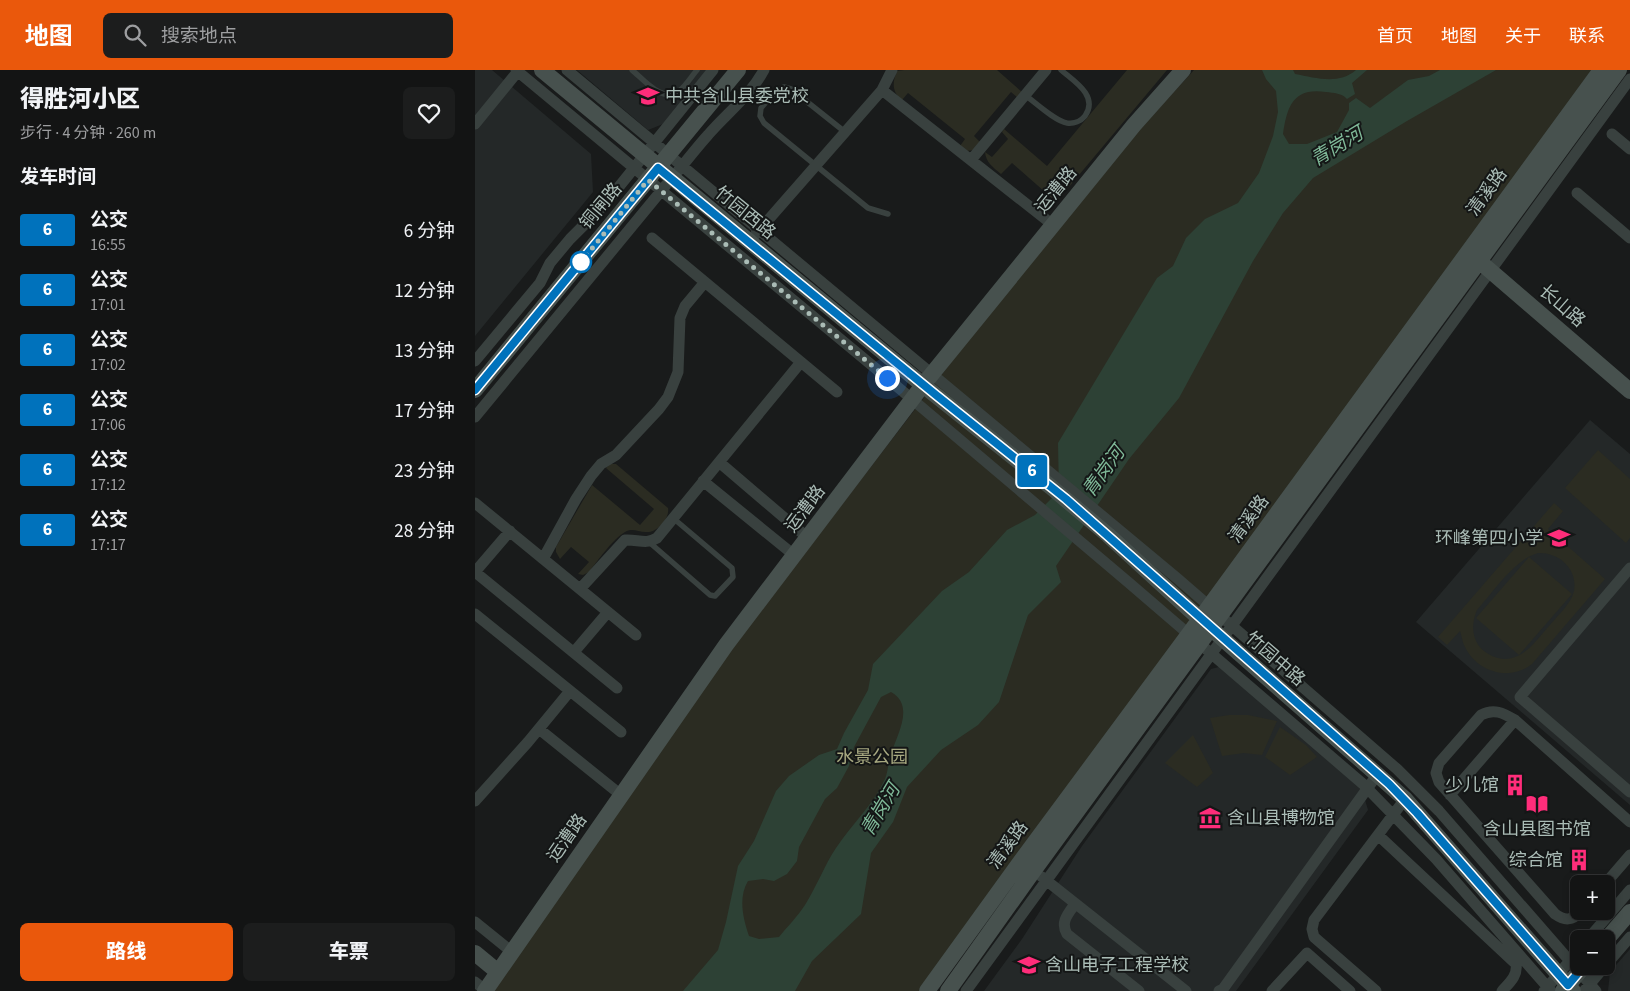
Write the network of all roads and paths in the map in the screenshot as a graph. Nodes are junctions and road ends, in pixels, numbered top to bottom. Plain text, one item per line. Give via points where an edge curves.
1 (518, 70) edge
2 (542, 70) edge
3 (567, 70) edge
4 (632, 70) edge
5 (697, 70) edge
6 (713, 70) edge
7 (738, 70) edge
8 (764, 70) edge
9 (893, 70) edge
10 (1046, 70) edge
11 (1061, 70) edge
12 (1183, 70) edge
13 (1601, 70) edge
14 (1619, 70) edge
15 (1630, 79) edge
16 (882, 90) junction
17 (1025, 95) junction
18 (475, 124) edge
19 (845, 132) junction
20 (1612, 134) dead end
21 (655, 142) junction
22 (1630, 149) edge
23 (669, 154) junction
24 (971, 160) junction
25 (639, 162) junction
26 (683, 166) junction
27 (816, 166) junction
28 (653, 174) junction
29 (667, 185) junction
30 (1577, 193) dead end
31 (889, 214) dead end
32 (1053, 225) junction
33 (754, 236) junction
34 (1629, 237) edge
35 (652, 238) dead end
36 (1480, 262) junction
37 (705, 282) junction
38 (475, 361) edge
39 (801, 362) junction
40 (928, 380) junction
41 (475, 390) edge
42 (1630, 391) edge
43 (837, 392) dead end
44 (912, 399) junction
45 (475, 417) edge
46 (719, 462) junction
47 (703, 481) junction
48 (475, 503) edge
49 (673, 518) junction
50 (510, 531) junction
51 (808, 538) junction
52 (649, 542) junction
53 (794, 555) junction
54 (543, 559) junction
55 (1630, 568) edge
56 (475, 572) edge
57 (580, 589) junction
58 (608, 612) junction
59 (475, 614) edge
60 (1216, 622) junction
61 (635, 635) dead end
62 (1200, 644) junction
63 (574, 652) junction
64 (617, 688) dead end
65 (570, 691) junction
66 (1515, 720) junction
67 (539, 728) junction
68 (621, 732) dead end
69 (1377, 775) junction
70 (1368, 788) junction
71 (1630, 792) edge
72 (621, 795) junction
73 (1450, 795) junction
74 (1405, 799) junction
75 (475, 801) edge
76 (1393, 814) junction
77 (1630, 822) edge
78 (1377, 835) junction
79 (1630, 855) edge
80 (1033, 871) junction
81 (1613, 875) edge
82 (1630, 890) edge
83 (1075, 904) junction
84 (1630, 912) edge
85 (1570, 919) edge
86 (475, 922) edge
87 (1596, 930) edge
88 (1615, 930) edge
89 (1630, 937) edge
90 (512, 952) junction
91 (475, 953) edge
92 (1615, 954) edge
93 (498, 972) junction
94 (1586, 975) edge
95 (1570, 983) edge
96 (482, 988) edge
97 (927, 991) edge
98 (947, 991) edge
99 (966, 991) edge
100 (1139, 991) edge
101 (1186, 991) edge
102 (1219, 991) edge
103 (1272, 991) edge
104 (1350, 991) edge
105 (1376, 991) edge
106 (1502, 991) edge

1 - 18 street
1 - 25 street
2 - 25 main road, 竹园西路
3 - 21 street
4 - 5 lane via 658,92 667,95 679,91
6 - 21 street
7 - 23 main road, 铜闸路
8 - 26 street via 737,106 708,134
9 - 16 street
10 - 17 street
11 - 17 lane via 1088,97 1089,109 1084,118 1075,123 1060,120
12 - 32 main road, 运漕路
13 - 36 main road, 清溪路
14 - 36 main road, 清溪路
15 - 36 street
16 - 19 street
16 - 24 street
17 - 24 street
19 - 27 street
19 - 27 lane via 791,89 784,87 776,91 761,108 760,116 764,123
20 - 22 street
21 - 23 street
21 - 25 street
23 - 26 street
23 - 28 main road, 铜闸路
24 - 32 street
25 - 28 main road, 竹园西路
25 - 38 street via 550,263 540,283
26 - 29 street
26 - 33 street
27 - 31 lane via 868,208
27 - 33 street
28 - 29 main road, 竹园西路
28 - 41 main road, 铜闸路
29 - 33 main road, 竹园西路
29 - 44 street
29 - 45 street
30 - 34 street
32 - 40 main road, 运漕路
33 - 40 main road, 竹园西路
35 - 37 street
36 - 42 main road, 长山路
36 - 60 street
36 - 60 main road, 清溪路 via 1364,407
37 - 39 street
37 - 54 street via 685,306 680,318 678,372 668,397 616,455 601,464 591,476
39 - 43 street
39 - 46 street
40 - 44 main road, 运漕路
40 - 60 street
40 - 60 main road, 竹园中路 via 1108,535
44 - 51 main road, 运漕路
44 - 62 street
46 - 47 street
46 - 51 street
47 - 49 street
47 - 53 street
48 - 50 street
49 - 52 street via 657,538
49 - 52 lane via 732,568 733,577 719,594 711,595
50 - 54 street
50 - 56 street
51 - 53 main road, 运漕路
52 - 57 street via 625,540
53 - 72 main road, 运漕路 via 726,645
54 - 57 street
55 - 71 street via 1520,697
56 - 63 street
57 - 58 street
58 - 61 street
58 - 63 street
59 - 65 street
60 - 62 main road, 清溪路
60 - 69 main road, 竹园中路
60 - 95 street via 1409,781 1439,811
62 - 70 street
62 - 80 main road, 清溪路
63 - 64 street
65 - 67 street
65 - 68 street
66 - 73 street
66 - 73 street via 1504,713 1487,711 1439,763 1435,773
66 - 77 street
67 - 72 street
67 - 75 street
69 - 70 street
69 - 74 main road, 竹园中路
70 - 76 street
70 - 102 street
72 - 90 main road, 运漕路
73 - 85 street via 1555,914 1562,920
74 - 76 street
74 - 95 main road, 竹园中路
76 - 78 street
76 - 95 street via 1436,859
78 - 105 street via 1313,920 1312,929 1314,937
78 - 106 street via 1515,964 1514,978
79 - 81 street
80 - 83 street
80 - 97 main road, 清溪路
80 - 98 main road, 清溪路
80 - 99 street
82 - 87 street
83 - 100 street via 1063,922 1067,934
83 - 101 street
84 - 88 main road
86 - 90 street
89 - 92 street
90 - 93 main road, 运漕路
91 - 93 main road
93 - 96 main road, 运漕路
94 - 95 street
103 - 104 street via 1307,953

